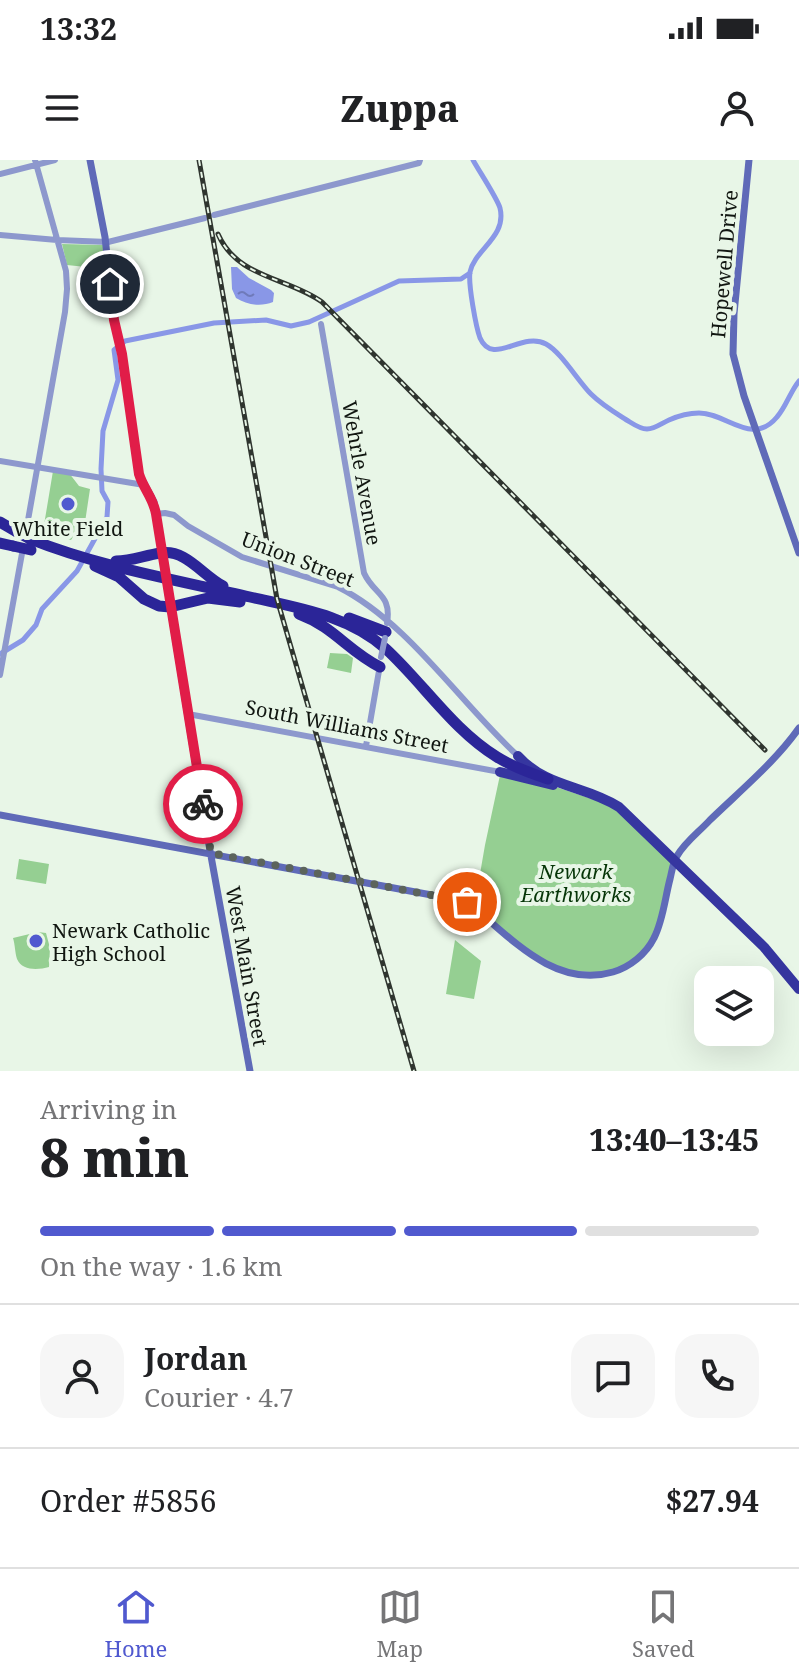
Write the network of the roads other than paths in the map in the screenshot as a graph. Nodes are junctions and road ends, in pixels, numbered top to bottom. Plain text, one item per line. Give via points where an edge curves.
1 (55, 160) edge
2 (90, 160) edge
3 (749, 160) edge
4 (419, 161) edge
5 (36, 162) edge
6 (0, 174) edge
7 (214, 215) dead end
8 (205, 218) dead end
9 (0, 235) edge
10 (57, 240) junction
11 (106, 242) junction
12 (321, 324) dead end
13 (0, 461) edge
14 (37, 468) junction
15 (144, 485) junction
16 (156, 514) junction
17 (0, 524) edge
18 (8, 541) edge
19 (162, 553) junction
20 (799, 553) edge
21 (90, 561) junction
22 (250, 599) junction
23 (170, 607) junction
24 (288, 610) junction
25 (304, 610) junction
26 (386, 630) junction
27 (380, 662) junction
28 (1, 666) edge
29 (0, 675) edge
30 (188, 714) junction
31 (799, 728) edge
32 (366, 746) junction
33 (518, 756) joint
34 (500, 772) joint
35 (548, 781) junction
36 (0, 815) edge
37 (211, 853) junction
38 (675, 859) junction
39 (750, 930) junction
40 (799, 982) edge
41 (799, 989) edge
42 (250, 1071) edge

1 - 5 street
2 - 11 main road, West Main Street
3 - 20 main road, Hopewell Drive via 732,342 736,372
4 - 7 street
5 - 6 street
5 - 10 street
8 - 11 street
9 - 10 street
10 - 11 street
10 - 14 street via 67,289
11 - 15 main road, West Main Street
12 - 26 street, Wehrle Avenue via 363,570 386,601
13 - 14 street
14 - 15 street
14 - 28 street
15 - 16 main road, West Main Street
16 - 19 main road, West Main Street
16 - 26 street, Union Street via 174,515 242,557 338,587
17 - 18 highway
18 - 21 highway, bridge
19 - 21 highway via 127,561
19 - 22 highway via 185,558
19 - 23 main road, West Main Street, bridge
21 - 22 highway
21 - 23 highway via 149,602
22 - 23 highway via 244,603 208,598
22 - 24 highway
22 - 25 highway
23 - 30 main road, West Main Street
24 - 27 highway via 322,624 357,654
24 - 35 highway via 345,627 369,641 480,750 509,768
25 - 26 highway
25 - 35 highway via 337,619 373,638 478,744
26 - 27 street, bridge
26 - 33 street, Union Street via 402,634
27 - 32 street
28 - 29 street
30 - 32 street, South Williams Street
30 - 37 main road, West Main Street
31 - 38 main road
32 - 34 street, South Williams Street
33 - 35 highway
34 - 35 highway
35 - 38 highway via 622,810
36 - 37 main road
37 - 38 main road via 464,901 545,964 573,975 619,970 648,946 658,929
37 - 42 main road, West Main Street
38 - 39 highway
38 - 39 highway
39 - 40 highway
39 - 41 highway

